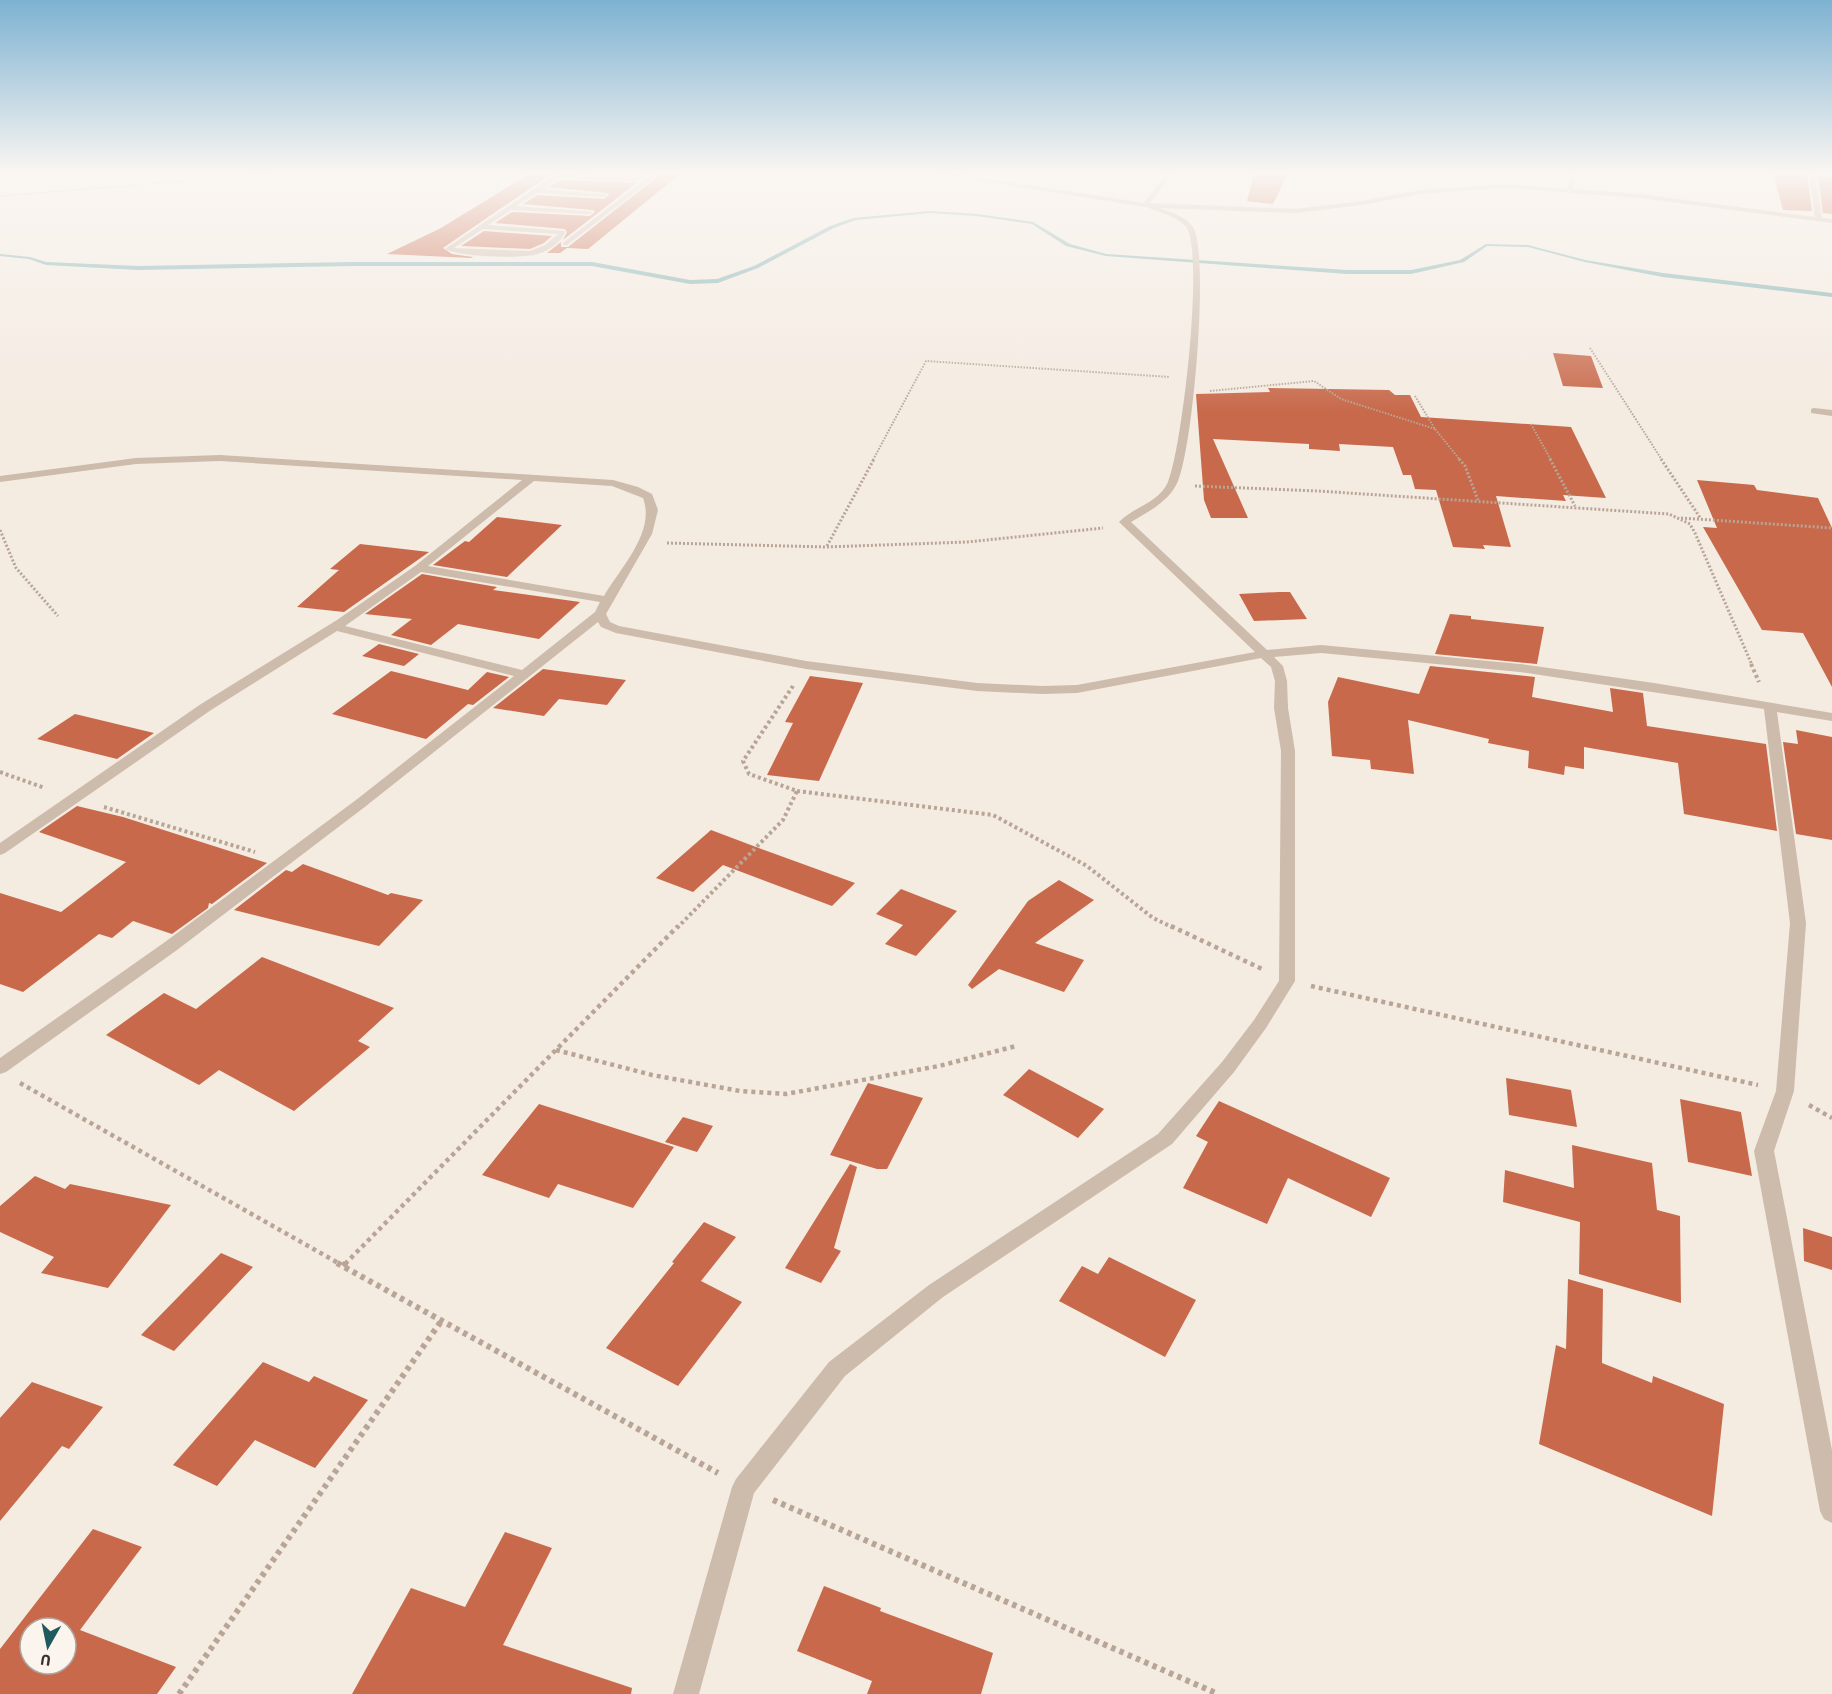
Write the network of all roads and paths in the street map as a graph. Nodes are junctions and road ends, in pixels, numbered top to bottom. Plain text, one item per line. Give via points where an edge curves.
1 (1196, 253) edge
2 (1590, 348) dead end
3 (1191, 379) junction
4 (1190, 393) junction
5 (1415, 396) dead end
6 (1814, 411) dead end
7 (1832, 413) edge
8 (1531, 424) dead end
9 (1435, 429) junction
10 (531, 478) junction
11 (0, 479) edge
12 (1173, 483) junction
13 (1478, 500) junction
14 (1575, 507) junction
15 (1680, 518) junction
16 (1701, 519) junction
17 (1124, 522) junction
18 (1832, 528) edge
19 (0, 530) edge
20 (643, 542) junction
21 (826, 547) junction
22 (419, 568) junction
23 (603, 607) junction
24 (58, 616) dead end
25 (335, 627) junction
26 (1263, 654) junction
27 (806, 665) junction
28 (523, 674) junction
29 (1770, 707) junction
30 (1832, 717) edge
31 (0, 772) edge
32 (797, 790) junction
33 (74, 797) junction
34 (0, 850) edge
35 (284, 861) junction
36 (1287, 981) junction
37 (1016, 1046) dead end
38 (556, 1050) junction
39 (5, 1072) edge
40 (1785, 1091) junction
41 (343, 1266) junction
42 (442, 1320) junction
43 (744, 1487) junction
44 (1832, 1511) edge
45 (179, 1694) edge
46 (686, 1694) edge
47 (1218, 1694) edge

1 - 3 street
2 - 16 path
3 - 4 street
3 - 21 path via 926,361
4 - 9 path via 1308,380 1320,383 1341,399
4 - 12 street
5 - 9 path
6 - 7 street
8 - 14 path
9 - 13 path via 1465,466
10 - 11 street via 220,458 136,461
10 - 20 street via 613,483 648,496 652,510
10 - 22 street
12 - 13 path
12 - 17 street via 1157,501
13 - 14 path
14 - 15 path
15 - 16 path
15 - 29 path via 1695,533
16 - 18 path
17 - 21 path via 1083,532 979,541
17 - 26 street
19 - 24 path via 16,568
20 - 21 path
20 - 23 street
22 - 23 street
22 - 25 street
23 - 27 street via 605,624 616,629
23 - 28 street
25 - 28 street
25 - 33 street via 206,706
26 - 27 street via 1126,681 1053,690 977,687
26 - 29 street via 1321,649 1416,656 1654,687
26 - 36 street via 1277,666 1281,681 1288,751
27 - 32 path via 743,761 749,774
28 - 35 street
29 - 30 street
29 - 40 street via 1797,922
31 - 33 path
32 - 36 path via 993,815 1087,866 1154,918
32 - 38 path via 783,820
33 - 34 street
33 - 35 path
35 - 39 street
36 - 40 path
36 - 43 street via 1228,1067 1165,1139 936,1291 837,1369
37 - 38 path via 939,1066 786,1094 740,1091 652,1075
38 - 41 path
39 - 41 path
40 - 44 street via 1764,1151
41 - 42 path
42 - 43 path
42 - 45 path
43 - 46 street
43 - 47 path

